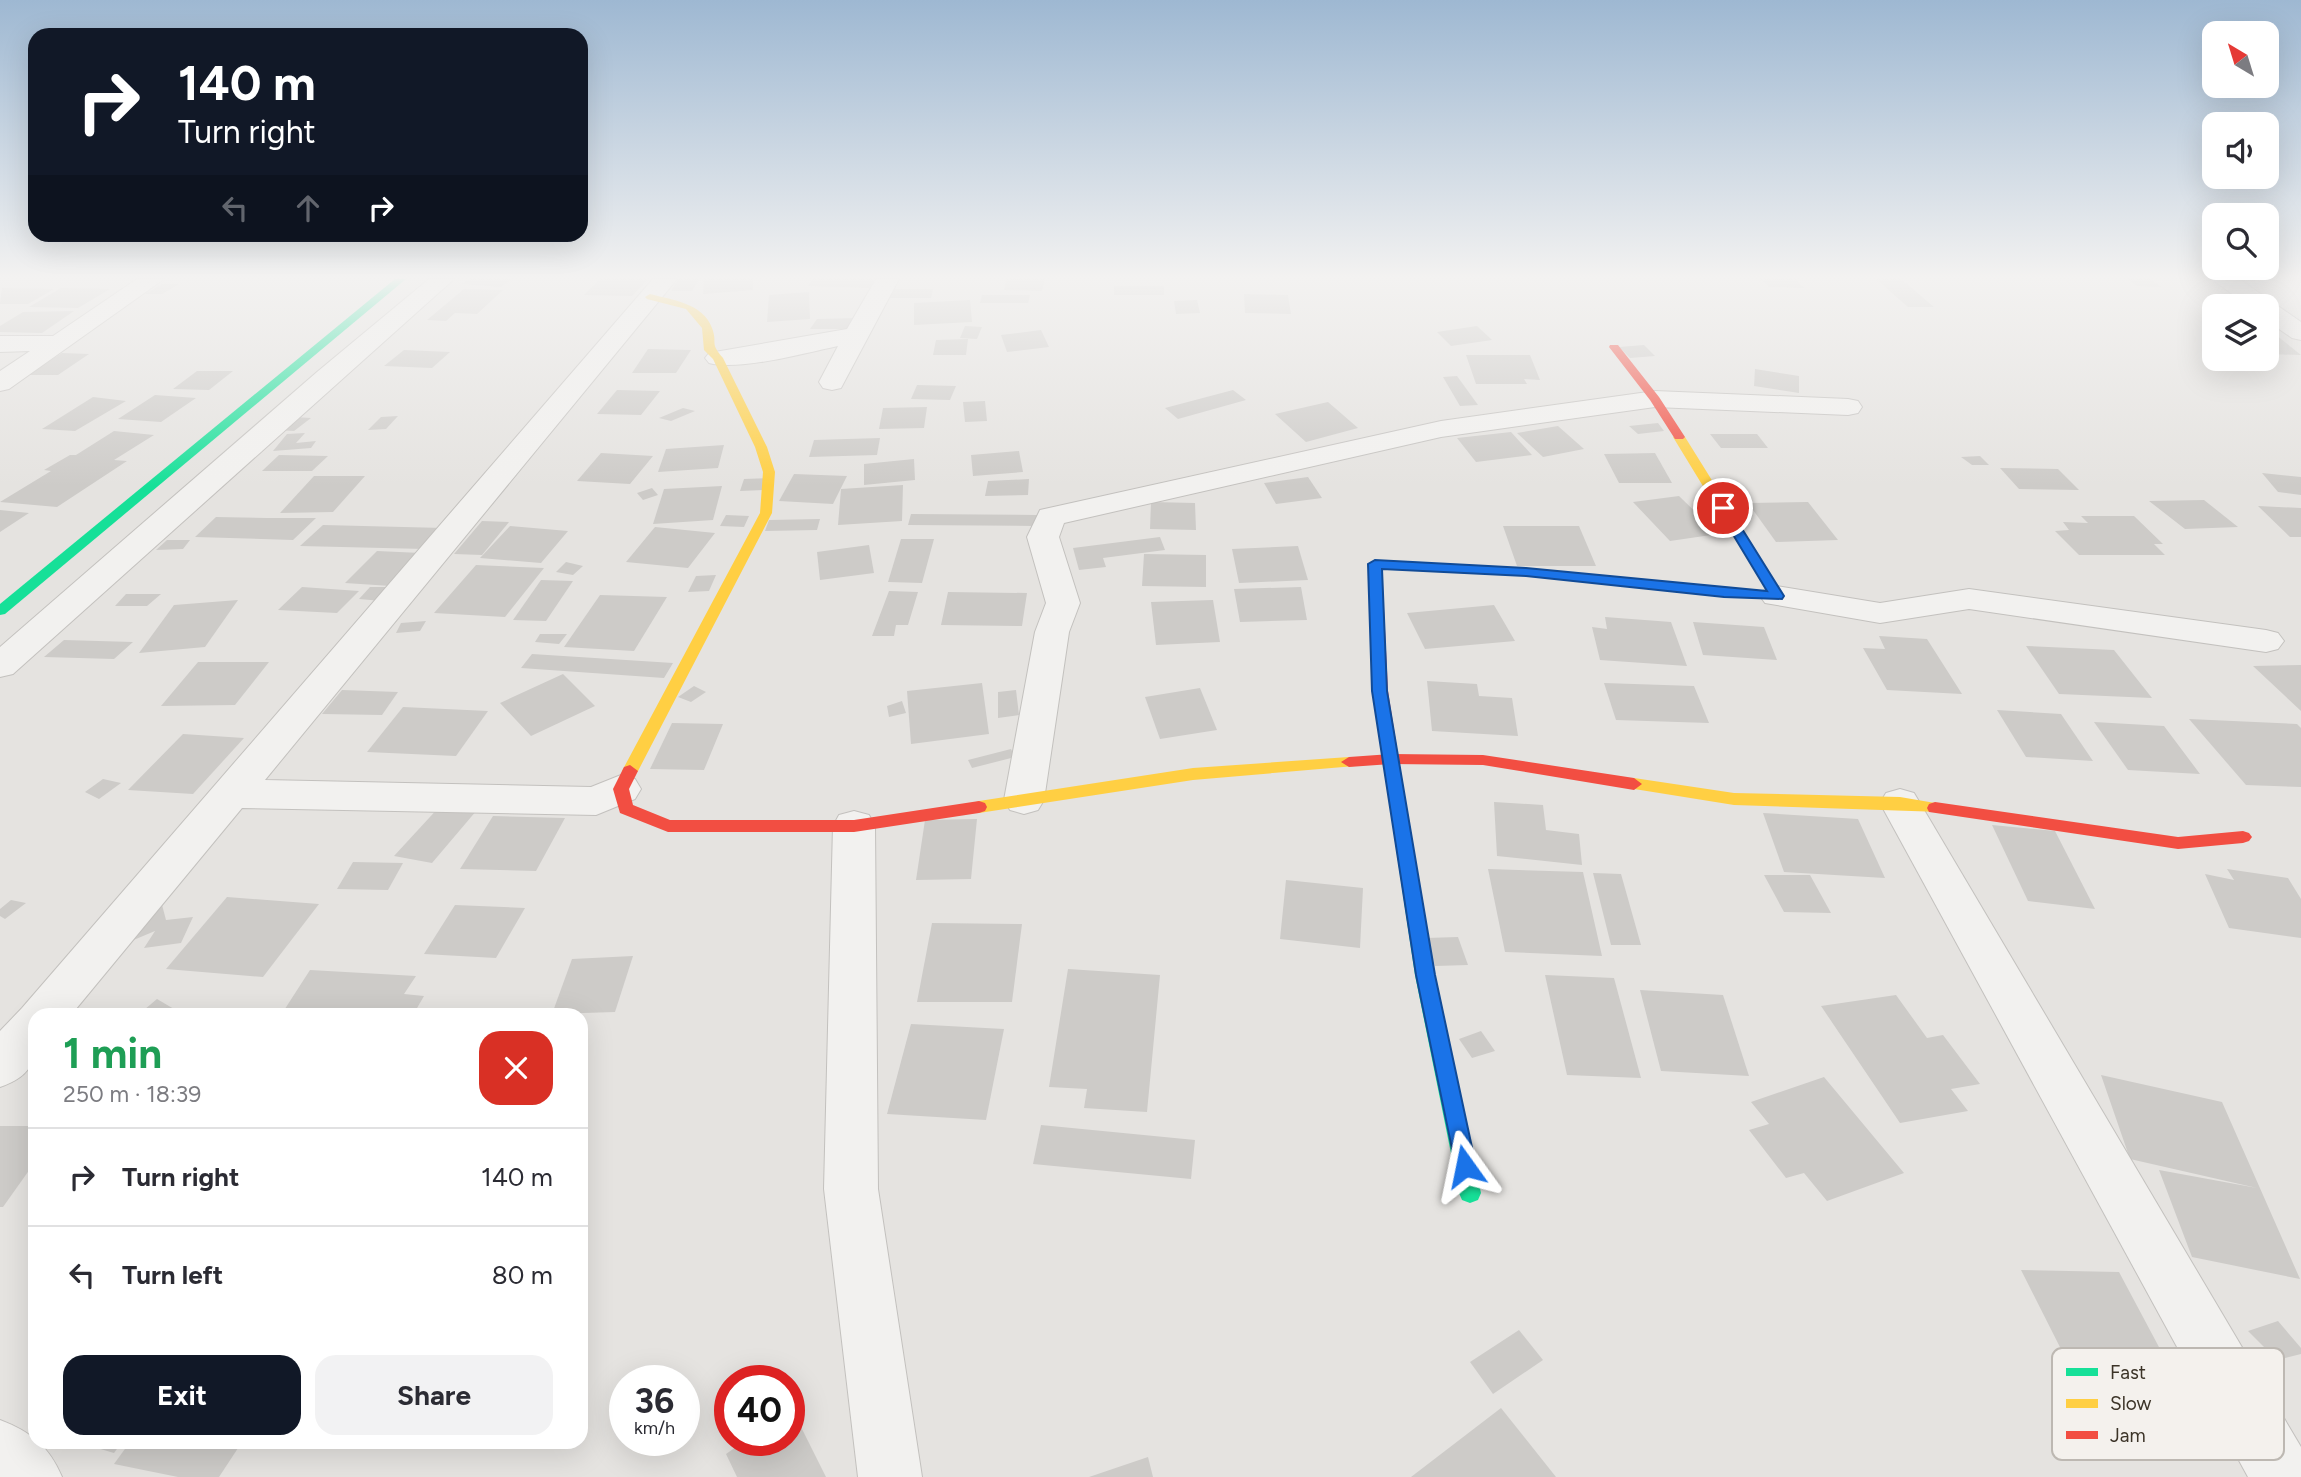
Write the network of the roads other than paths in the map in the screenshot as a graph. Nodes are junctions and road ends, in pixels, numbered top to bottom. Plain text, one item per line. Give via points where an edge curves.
1 (53, 348) edge
2 (318, 348) edge
3 (362, 348) edge
4 (607, 348) edge
5 (709, 348) edge
6 (790, 348) edge
7 (849, 348) edge
8 (1615, 348) edge
9 (718, 358) junction
10 (832, 382) dead end
11 (0, 383) edge
12 (1656, 399) junction
13 (1848, 407) dead end
14 (1777, 596) junction
15 (0, 611) edge
16 (2266, 641) dead end
17 (0, 666) edge
18 (1391, 759) junction
19 (621, 789) junction
20 (230, 794) junction
21 (1024, 800) junction
22 (1900, 803) junction
23 (854, 826) junction
24 (2243, 837) dead end
25 (49, 1008) edge
26 (28, 1032) edge
27 (0, 1066) edge
28 (1470, 1193) dead end
29 (2210, 1348) edge
30 (0, 1451) edge
31 (2273, 1460) edge
32 (30, 1477) edge
33 (890, 1477) edge
34 (2283, 1477) edge

1 - 11 street
2 - 15 main road
3 - 17 street
4 - 20 street
5 - 9 main road
6 - 9 street
7 - 10 street
8 - 12 main road
9 - 19 main road via 769,472 766,513
12 - 13 street
12 - 14 main road
12 - 21 street via 1441,429 1051,517 1043,537 1063,603 1052,632
14 - 16 street via 1880,613 1969,599
14 - 18 main road via 1526,572 1375,564 1380,691
18 - 21 main road via 1193,774
18 - 22 main road via 1483,760 1734,799
18 - 28 main road via 1425,975
19 - 20 street via 596,801
19 - 23 main road via 626,809 668,826
20 - 25 street
21 - 23 main road
22 - 24 main road via 2178,843
22 - 29 street
23 - 33 street via 850,1189
26 - 27 street
30 - 32 street
31 - 34 street

